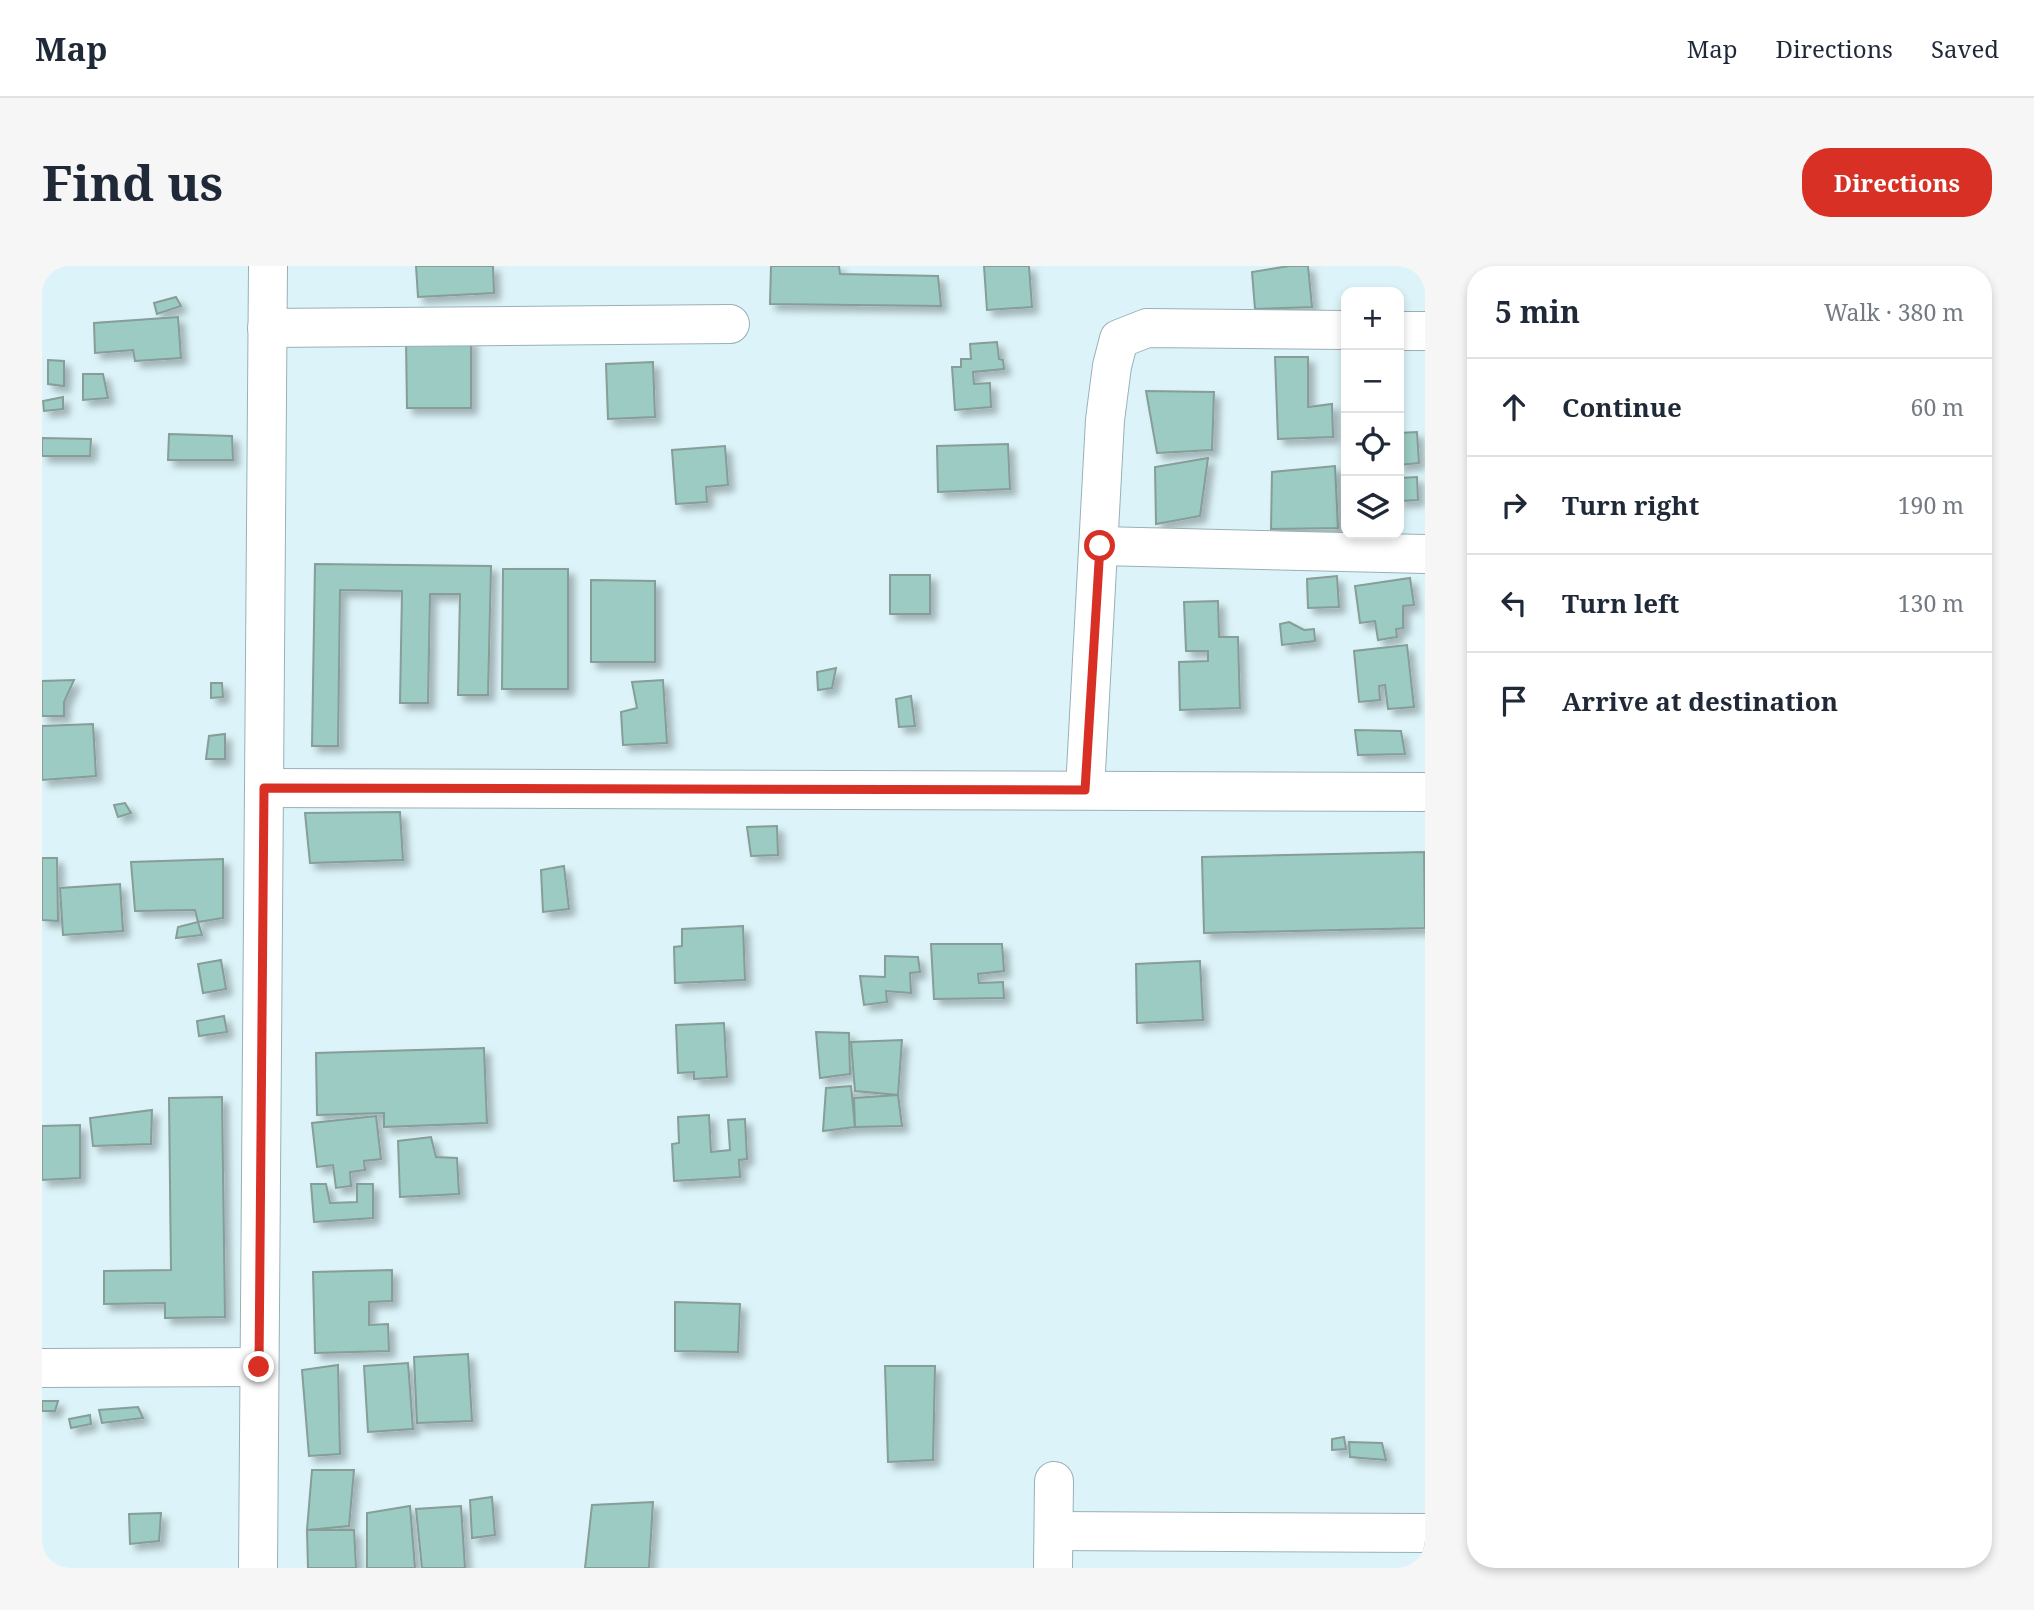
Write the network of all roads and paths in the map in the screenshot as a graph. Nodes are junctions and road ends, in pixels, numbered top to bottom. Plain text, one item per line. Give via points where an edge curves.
1 (268, 266) edge
2 (730, 324) dead end
3 (267, 328) junction
4 (1341, 330) edge
5 (1404, 331) edge
6 (1425, 331) edge
7 (1100, 546) junction
8 (1425, 554) edge
9 (264, 788) junction
10 (1085, 790) junction
11 (1425, 792) edge
12 (42, 1367) edge
13 (259, 1367) junction
14 (1054, 1481) dead end
15 (1425, 1533) edge
16 (1054, 1549) edge
17 (258, 1568) edge

1 - 3 street
2 - 3 street
3 - 9 street
4 - 7 street via 1147,328 1119,339 1105,420
5 - 6 street
7 - 8 street
7 - 10 street
9 - 10 street
9 - 13 street
10 - 11 street
12 - 13 street
13 - 17 street
14 - 16 street
15 - 16 street

